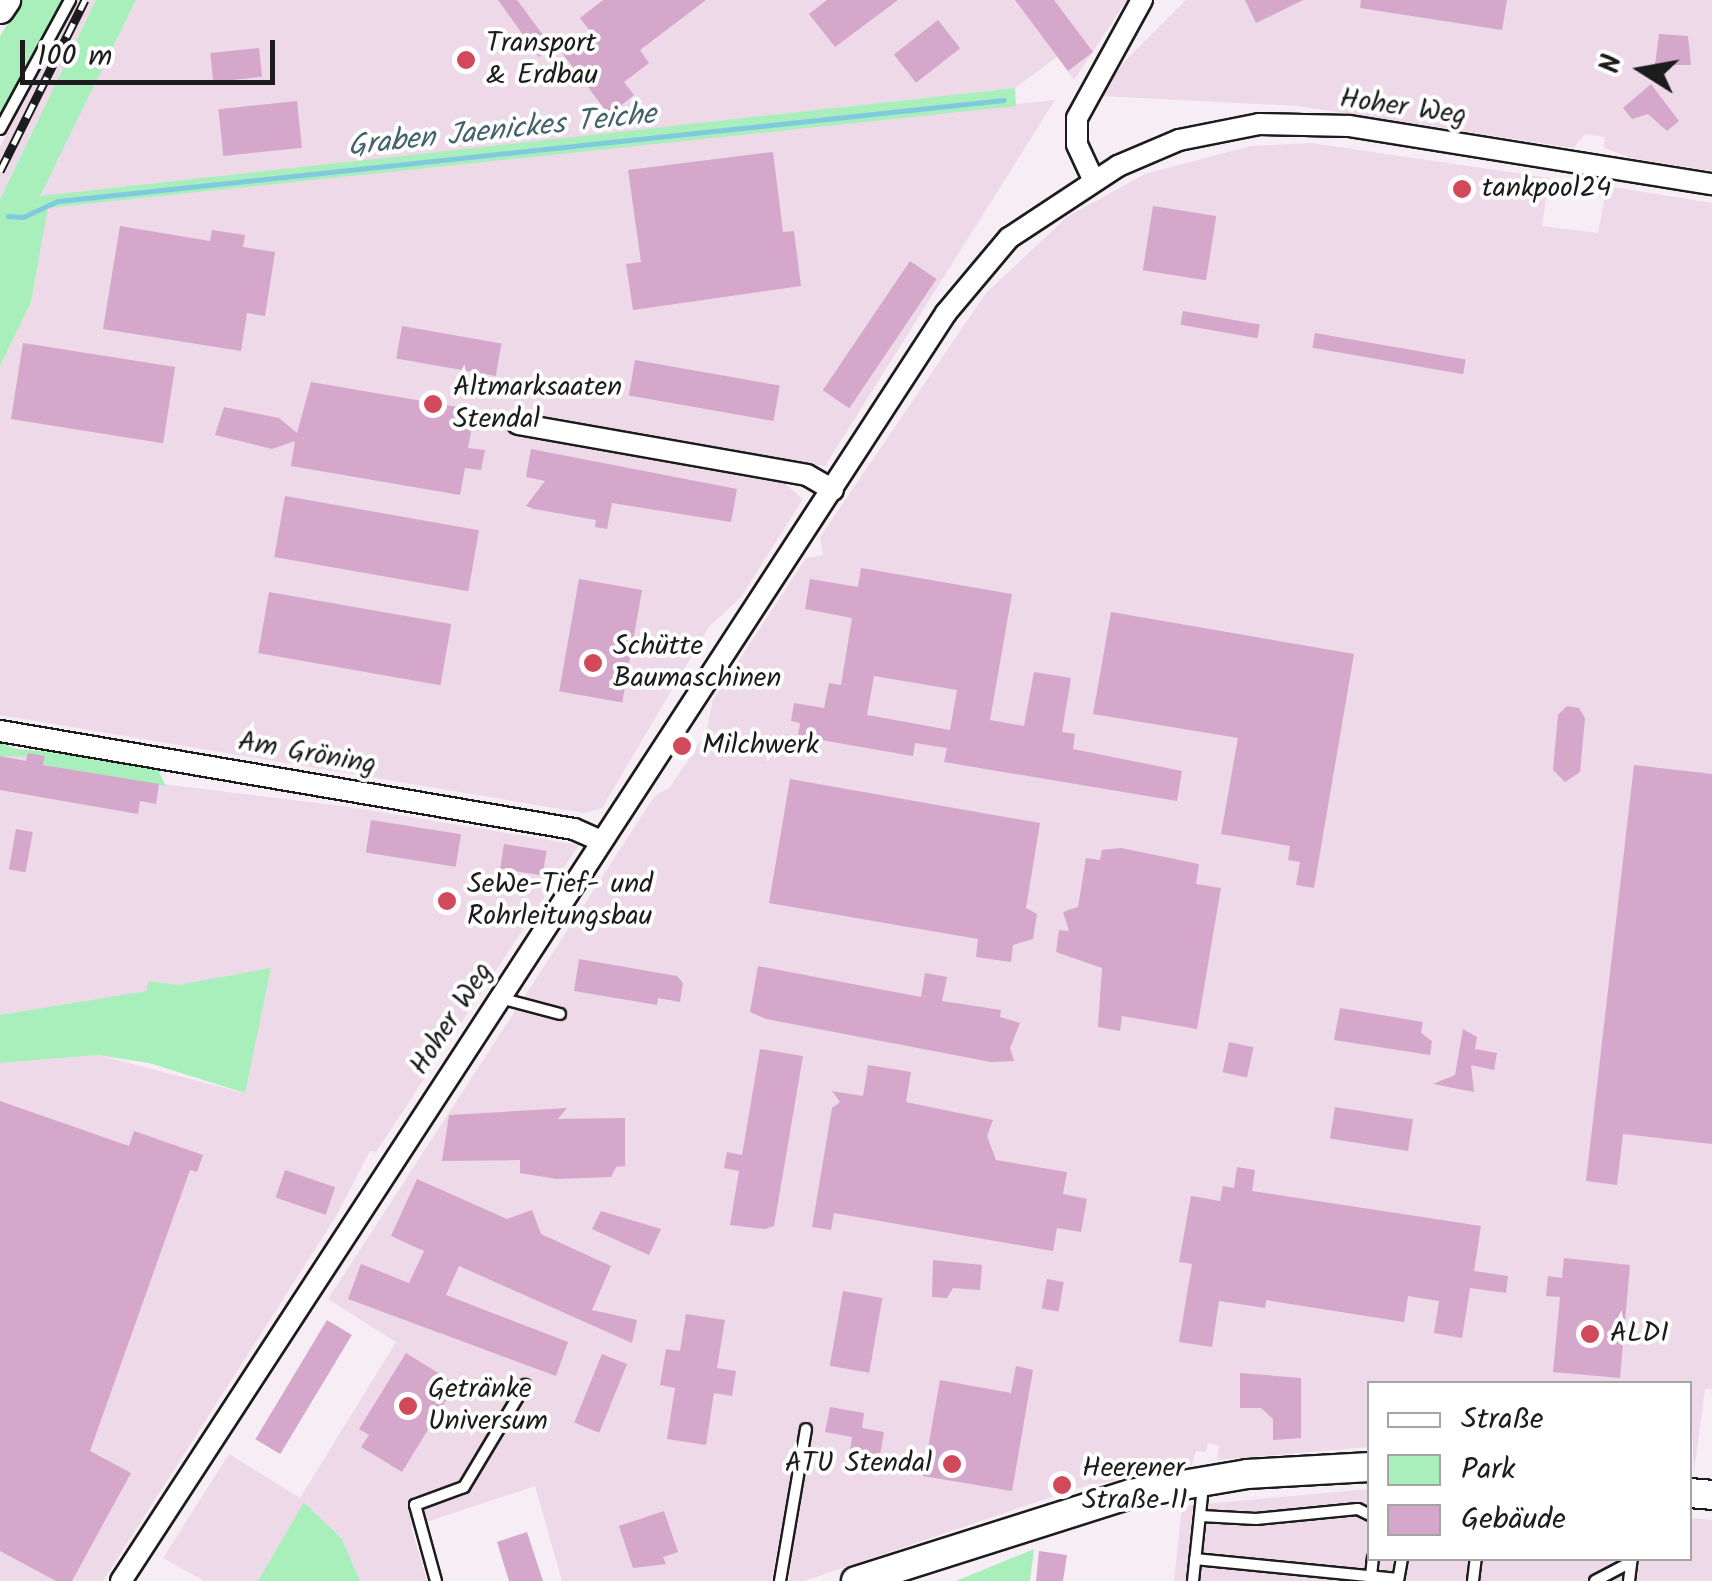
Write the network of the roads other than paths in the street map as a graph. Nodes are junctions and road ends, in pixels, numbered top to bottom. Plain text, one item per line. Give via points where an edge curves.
1 (6, 0) edge
2 (70, 0) edge
3 (1142, 0) edge
4 (0, 10) edge
5 (0, 130) edge
6 (1093, 179) junction
7 (1712, 184) edge
8 (518, 424) dead end
9 (833, 490) junction
10 (0, 732) edge
11 (601, 841) junction
12 (499, 998) junction
13 (560, 1014) dead end
14 (525, 1386) dead end
15 (806, 1429) dead end
16 (1367, 1467) edge
17 (1203, 1480) junction
18 (1367, 1514) edge
19 (1200, 1516) junction
20 (1196, 1559) junction
21 (1373, 1561) edge
22 (1629, 1561) edge
23 (1371, 1576) junction
24 (1398, 1580) edge
25 (121, 1581) edge
26 (436, 1581) edge
27 (780, 1581) edge
28 (856, 1581) edge
29 (1194, 1581) edge
30 (1595, 1581) edge

1 - 4 main road
2 - 5 lane
3 - 6 street via 1078,118 1077,144
6 - 7 street, Hoher Weg via 1179,140 1297,122
6 - 9 street, Hoher Weg via 1009,238 966,285
8 - 9 street via 807,475
9 - 11 street, Hoher Weg
10 - 11 street, Am Gröning via 574,828
11 - 12 street, Hoher Weg
12 - 13 lane
12 - 25 street, Hoher Weg
14 - 26 lane via 464,1487 415,1504
15 - 27 lane
16 - 17 main road
17 - 19 lane
17 - 28 main road via 1085,1506
18 - 19 lane
19 - 20 lane
20 - 23 lane
20 - 29 lane
21 - 23 lane
22 - 30 lane
23 - 24 lane

